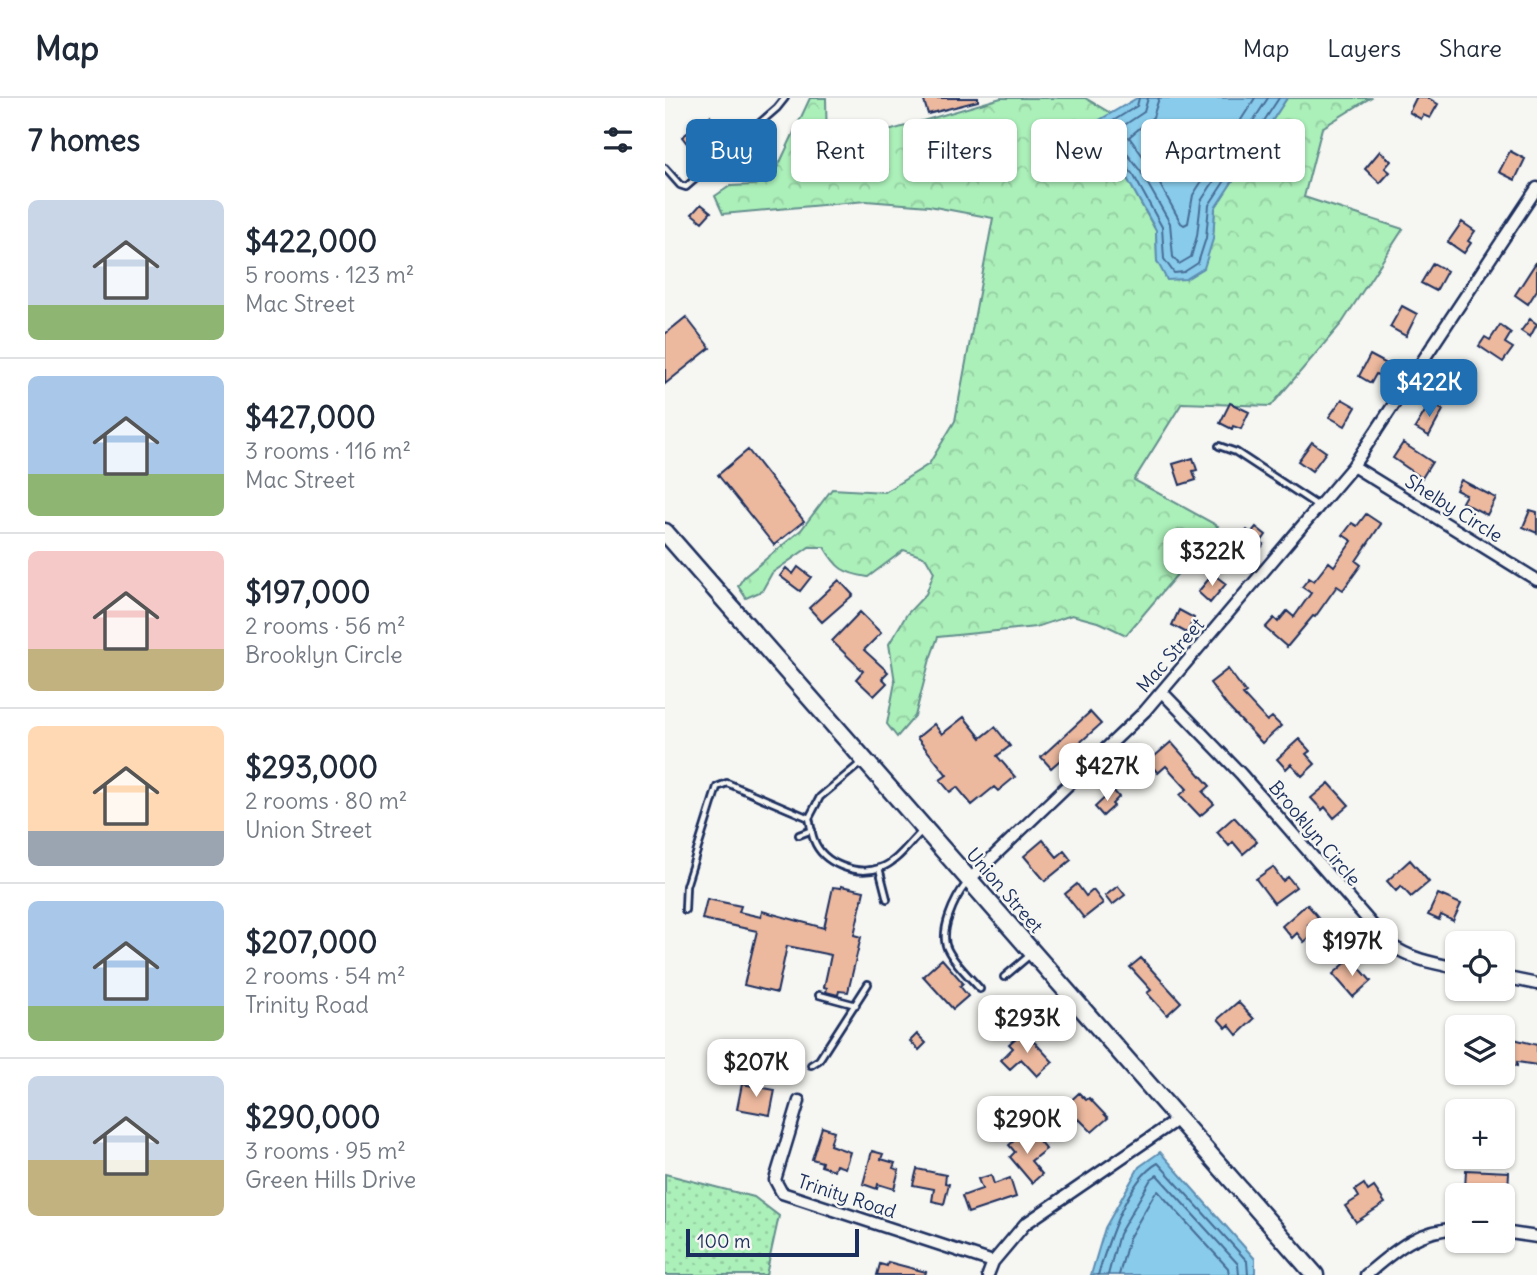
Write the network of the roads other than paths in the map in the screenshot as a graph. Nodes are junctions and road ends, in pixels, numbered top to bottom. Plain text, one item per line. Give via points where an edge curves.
1 (785, 98) edge
2 (665, 167) edge
3 (1537, 188) edge
4 (1219, 446) dead end
5 (1353, 466) junction
6 (1318, 507) junction
7 (665, 532) edge
8 (1537, 580) edge
9 (1162, 692) junction
10 (864, 760) junction
11 (809, 818) junction
12 (924, 829) junction
13 (811, 830) junction
14 (799, 835) dead end
15 (880, 869) junction
16 (969, 880) junction
17 (887, 899) dead end
18 (685, 910) dead end
19 (1033, 953) junction
20 (1445, 965) edge
21 (1003, 977) dead end
22 (1515, 979) edge
23 (868, 984) dead end
24 (1537, 984) edge
25 (981, 989) dead end
26 (819, 995) dead end
27 (856, 1005) junction
28 (811, 1065) dead end
29 (799, 1101) dead end
30 (1178, 1119) junction
31 (1445, 1230) edge
32 (1515, 1234) edge
33 (1537, 1237) edge
34 (993, 1262) junction
35 (988, 1275) edge
36 (1315, 1275) edge
37 (1366, 1275) edge

1 - 2 lane via 686,187
3 - 5 street, Mac Street
4 - 6 lane
5 - 6 street, Mac Street
5 - 8 street, Shelby Circle
6 - 9 street, Mac Street
7 - 10 main road, Union Street
9 - 16 street, Mac Street
9 - 20 street, Brooklyn Circle via 1241,774 1388,943 1419,960
10 - 11 lane via 820,797
10 - 12 main road, Union Street
11 - 13 lane
11 - 18 lane via 727,783 717,787 686,887
12 - 15 lane
12 - 16 main road, Union Street
13 - 14 lane
13 - 15 lane via 815,842 843,868
15 - 17 lane
16 - 19 main road, Union Street
16 - 25 lane via 956,897 947,925 947,949
19 - 21 lane
19 - 30 main road, Union Street
22 - 24 street
23 - 27 lane
26 - 27 lane
27 - 28 lane
29 - 34 street, Trinity Road via 775,1180 782,1194
30 - 34 street via 1025,1224
30 - 36 main road, Union Street
31 - 37 street via 1399,1246
32 - 33 street
34 - 35 street

